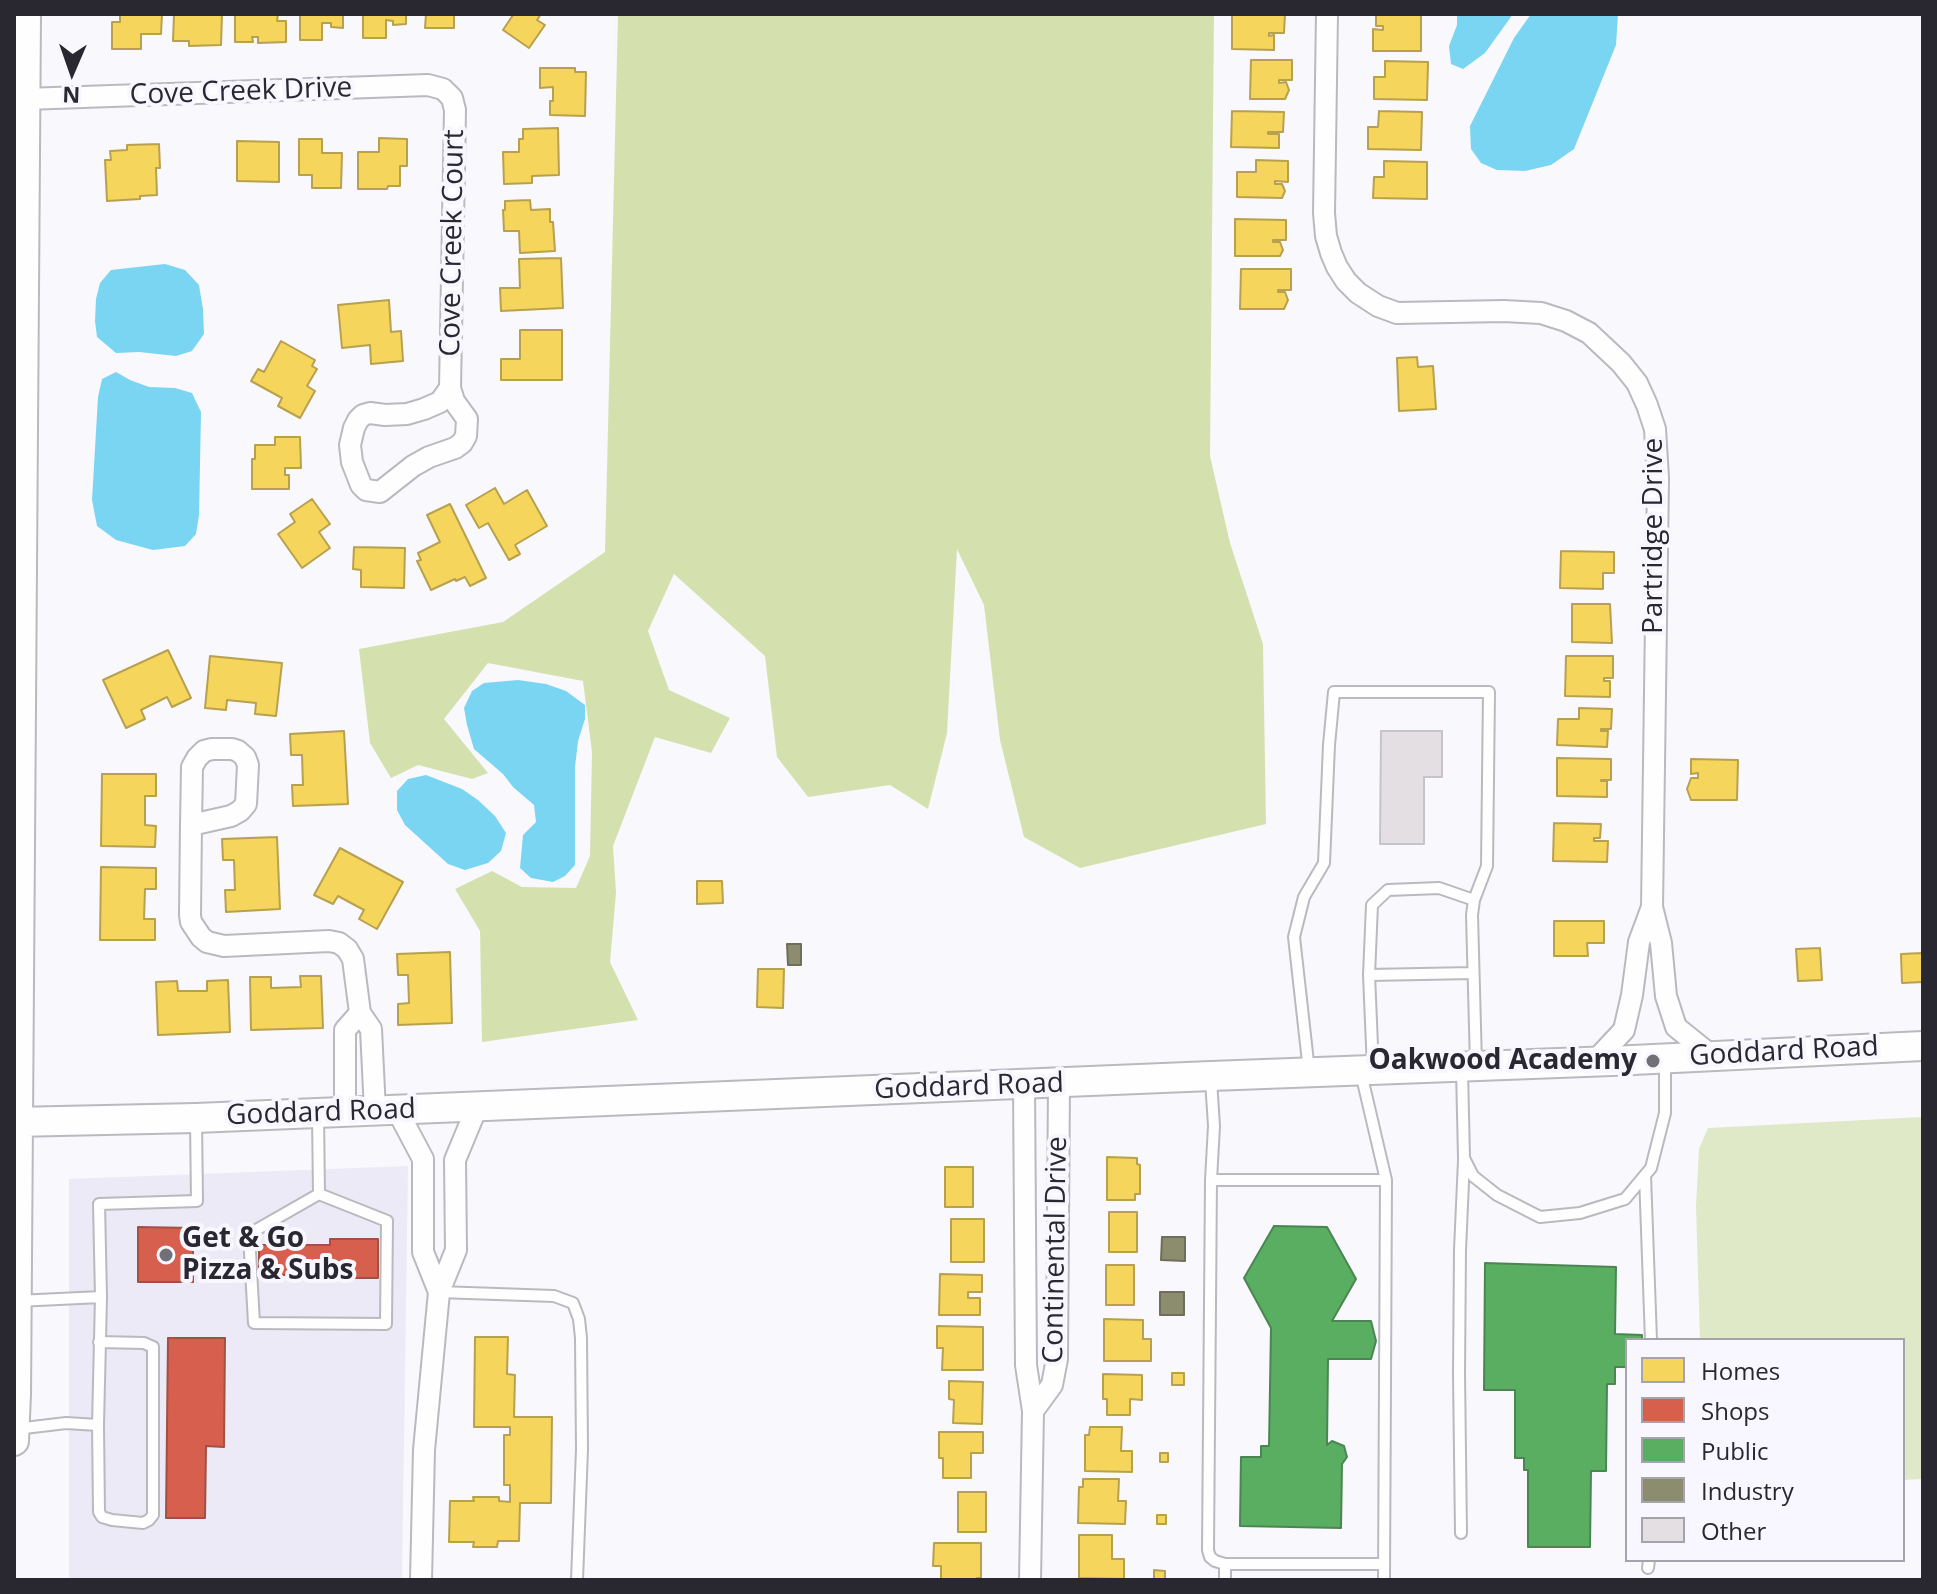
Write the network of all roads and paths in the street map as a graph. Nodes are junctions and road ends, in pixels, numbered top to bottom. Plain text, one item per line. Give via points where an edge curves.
1 (26, 14) edge
2 (1327, 14) edge
3 (452, 98) joint
4 (25, 99) junction
5 (20, 162) edge
6 (19, 370) edge
7 (450, 388) junction
8 (191, 825) dead end
9 (1474, 900) junction
10 (1652, 907) junction
11 (1473, 973) junction
12 (1369, 975) junction
13 (16, 986) edge
14 (360, 1013) junction
15 (1923, 1046) edge
16 (1712, 1056) junction
17 (1665, 1058) junction
18 (1594, 1062) junction
19 (1469, 1067) junction
20 (1367, 1071) junction
21 (1309, 1073) junction
22 (1211, 1076) junction
23 (1059, 1083) junction
24 (1024, 1084) junction
25 (477, 1107) junction
26 (386, 1110) junction
27 (332, 1112) junction
28 (196, 1118) junction
29 (16, 1122) edge
30 (1464, 1158) junction
31 (1645, 1175) junction
32 (1211, 1180) junction
33 (1386, 1180) junction
34 (319, 1194) junction
35 (439, 1292) junction
36 (101, 1297) junction
37 (17, 1301) junction
38 (1651, 1338) edge
39 (99, 1342) junction
40 (1033, 1411) junction
41 (98, 1425) junction
42 (14, 1429) edge
43 (14, 1441) edge
44 (1461, 1533) dead end
45 (1225, 1564) junction
46 (1384, 1564) junction
47 (421, 1580) edge
48 (577, 1580) edge
49 (1030, 1580) edge
50 (1225, 1580) edge
51 (1384, 1580) edge

1 - 4 main road
2 - 10 street, Partridge Drive via 1324,213 1331,253 1346,281 1378,306 1397,313 1504,311 1566,321 1589,333 1621,363 1647,405 1655,429 1658,478
3 - 4 street, Cove Creek Drive via 428,85
3 - 7 street, Cove Creek Court
4 - 5 main road
5 - 6 main road
6 - 13 main road
7 - 7 street, Cove Creek Court via 467,419 462,443 413,466 380,492 366,490 357,478 350,445 358,420 370,413 424,409 440,402
8 - 14 street via 190,915 201,937 224,946 339,943 353,959
9 - 11 lane
9 - 12 lane via 1439,888 1388,890 1372,905
9 - 21 lane via 1487,866 1489,692 1334,692 1324,863 1304,897 1294,937
10 - 16 street via 1676,1027
10 - 18 street via 1639,942 1624,1030
11 - 12 lane
11 - 19 lane
12 - 20 lane
13 - 29 main road
14 - 26 street via 371,1029
14 - 27 street via 345,1030
15 - 16 main road, Goddard Road
16 - 17 main road, Goddard Road
17 - 18 main road, Goddard Road
17 - 31 lane via 1665,1113
18 - 19 main road, Goddard Road
19 - 20 main road, Goddard Road
19 - 30 lane
20 - 21 main road, Goddard Road
20 - 33 lane
21 - 22 main road, Goddard Road
22 - 23 main road, Goddard Road
22 - 32 lane
23 - 24 main road, Goddard Road
23 - 40 street, Continental Drive via 1057,1359 1052,1385
24 - 25 main road, Goddard Road
24 - 40 street, Continental Drive via 1026,1365
25 - 26 main road, Goddard Road
25 - 35 street via 455,1160 456,1250
26 - 27 main road, Goddard Road
26 - 35 street via 423,1159 423,1252
27 - 28 main road, Goddard Road
27 - 34 lane
28 - 29 main road, Goddard Road
28 - 36 lane via 197,1201 99,1204
29 - 37 main road
30 - 31 lane via 1473,1176 1497,1195 1540,1217 1580,1213 1625,1199
30 - 44 lane
31 - 38 lane
32 - 33 lane
32 - 45 lane via 1208,1550 1210,1557
33 - 46 lane
34 - 34 lane via 249,1234 254,1323 386,1324 387,1221
35 - 47 street via 424,1450
35 - 48 lane via 554,1296 573,1303 581,1338
36 - 37 lane
36 - 39 lane
37 - 42 main road
39 - 41 lane
39 - 41 lane via 153,1347 153,1515 143,1523 112,1520 99,1512
40 - 49 street, Continental Drive
41 - 42 lane
42 - 43 main road
45 - 46 lane
45 - 50 lane
46 - 51 lane

